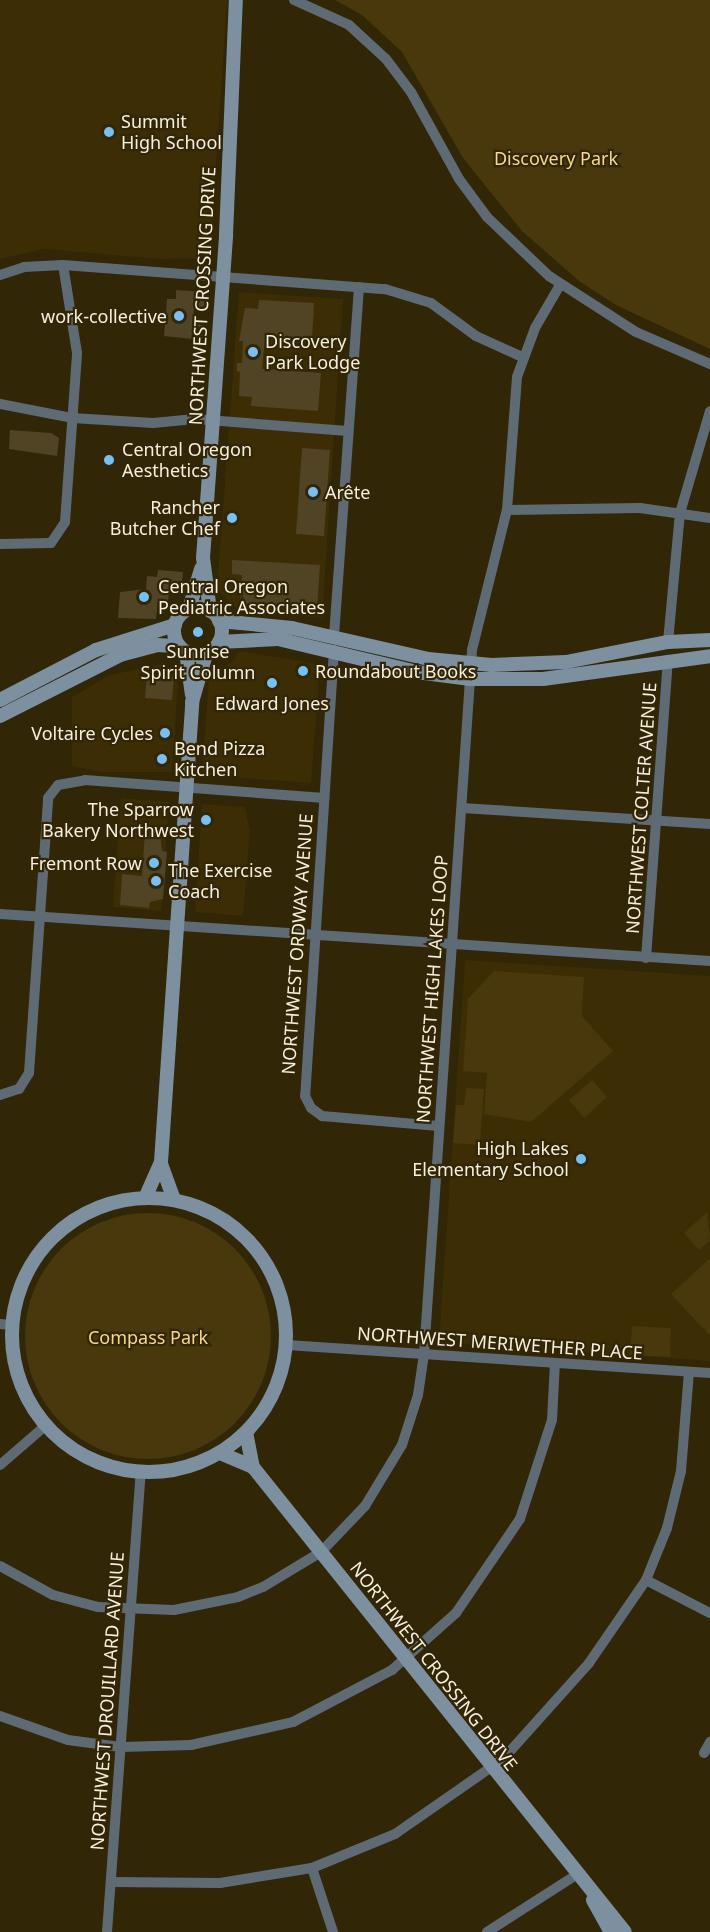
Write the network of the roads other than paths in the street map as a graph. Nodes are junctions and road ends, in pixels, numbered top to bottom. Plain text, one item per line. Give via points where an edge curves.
1 (236, 0) edge
2 (294, 0) edge
3 (63, 265) junction
4 (0, 275) edge
5 (223, 277) junction
6 (560, 285) junction
7 (359, 287) junction
8 (522, 357) junction
9 (710, 364) edge
10 (0, 404) edge
11 (710, 411) edge
12 (72, 418) junction
13 (213, 421) junction
14 (348, 431) junction
15 (507, 510) junction
16 (680, 513) junction
17 (710, 518) edge
18 (0, 544) edge
19 (203, 558) junction
20 (189, 609) junction
21 (215, 616) junction
22 (175, 625) junction
23 (710, 640) edge
24 (219, 642) junction
25 (668, 642) junction
26 (334, 643) junction
27 (182, 649) junction
28 (206, 654) junction
29 (710, 656) edge
30 (668, 660) junction
31 (470, 664) junction
32 (468, 679) junction
33 (0, 700) edge
34 (192, 702) junction
35 (0, 716) edge
36 (186, 789) junction
37 (324, 798) junction
38 (462, 808) junction
39 (656, 821) junction
40 (710, 824) edge
41 (0, 914) edge
42 (40, 917) junction
43 (177, 926) junction
44 (315, 935) junction
45 (453, 944) junction
46 (646, 958) junction
47 (710, 961) edge
48 (0, 1095) edge
49 (439, 1126) junction
50 (161, 1162) junction
51 (145, 1198) junction
52 (174, 1200) junction
53 (6, 1325) edge
54 (287, 1345) junction
55 (424, 1354) junction
56 (555, 1363) junction
57 (689, 1372) junction
58 (710, 1373) edge
59 (45, 1426) junction
60 (246, 1432) junction
61 (220, 1453) junction
62 (0, 1465) edge
63 (253, 1467) junction
64 (141, 1473) junction
65 (321, 1552) junction
66 (0, 1566) edge
67 (645, 1580) junction
68 (129, 1610) junction
69 (710, 1612) edge
70 (405, 1659) junction
71 (0, 1716) edge
72 (710, 1742) edge
73 (122, 1747) junction
74 (704, 1753) dead end
75 (491, 1768) junction
76 (312, 1868) junction
77 (576, 1875) junction
78 (111, 1882) junction
79 (586, 1888) junction
80 (107, 1932) edge
81 (333, 1932) edge
82 (487, 1932) edge
83 (611, 1932) edge
84 (625, 1932) edge

1 - 5 street, NORTHWEST CROSSING DRIVE
2 - 6 street via 349,25 386,59 411,92 446,159 488,217
3 - 4 street via 24,267
3 - 5 street
3 - 12 street via 77,353
5 - 7 street
5 - 13 street, NORTHWEST CROSSING DRIVE
6 - 8 street, NORTHWEST HIGH LAKES LOOP
6 - 9 street via 636,332
7 - 8 street via 431,303 476,336
7 - 14 street, NORTHWEST ORDWAY AVENUE
8 - 15 street, NORTHWEST HIGH LAKES LOOP via 514,400
10 - 12 street
11 - 16 street
12 - 13 street
12 - 18 street via 68,504 60,536 42,546
13 - 14 street
13 - 19 street, NORTHWEST CROSSING DRIVE
14 - 26 street, NORTHWEST ORDWAY AVENUE
15 - 16 street via 550,513 609,507
15 - 31 street, NORTHWEST HIGH LAKES LOOP
16 - 17 street
16 - 25 street
19 - 20 street, NORTHWEST CROSSING DRIVE
19 - 21 street, NORTHWEST CROSSING DRIVE
20 - 21 street
20 - 22 street
21 - 24 street
21 - 26 street
22 - 27 street
22 - 33 street via 96,650
23 - 25 street
24 - 26 street via 266,638
24 - 28 street
25 - 31 street via 566,662
26 - 31 street
26 - 32 street via 416,672
26 - 37 street, NORTHWEST ORDWAY AVENUE
27 - 28 street
27 - 34 street
27 - 35 street via 157,645 120,655
28 - 34 street
29 - 30 street
30 - 32 street via 543,679
30 - 39 street, NORTHWEST COLTER AVENUE
31 - 32 street, NORTHWEST HIGH LAKES LOOP
32 - 38 street, NORTHWEST HIGH LAKES LOOP
34 - 36 street
36 - 37 street
36 - 42 street via 85,780 58,785 48,798
36 - 43 street
37 - 44 street, NORTHWEST ORDWAY AVENUE
38 - 39 street
38 - 45 street, NORTHWEST HIGH LAKES LOOP
39 - 40 street
39 - 46 street, NORTHWEST COLTER AVENUE
41 - 42 street
42 - 43 street
42 - 48 street via 29,1073 19,1089
43 - 44 street
43 - 50 street
44 - 45 street
44 - 49 street, NORTHWEST ORDWAY AVENUE via 304,1086 310,1108 332,1118
45 - 46 street
45 - 49 street, NORTHWEST HIGH LAKES LOOP
46 - 47 street
49 - 55 street, NORTHWEST HIGH LAKES LOOP
50 - 51 street
50 - 52 street
51 - 52 street
51 - 53 street via 92,1209 52,1236 30,1264
52 - 54 street via 210,1212 252,1243 282,1299
53 - 59 street via 21,1384
54 - 55 street, NORTHWEST MERIWETHER PLACE
54 - 60 street via 273,1396
55 - 56 street, NORTHWEST MERIWETHER PLACE
55 - 65 street, NORTHWEST HIGH LAKES LOOP via 417,1403 392,1466 365,1506
56 - 57 street, NORTHWEST MERIWETHER PLACE
56 - 70 street via 552,1420 520,1520 456,1613
57 - 58 street, NORTHWEST MERIWETHER PLACE
57 - 67 street via 681,1471 667,1528
59 - 62 street
59 - 64 street via 82,1454
60 - 61 street
60 - 63 street, NORTHWEST CROSSING DRIVE
61 - 63 street, NORTHWEST CROSSING DRIVE
61 - 64 street via 178,1471
63 - 65 street, NORTHWEST CROSSING DRIVE
64 - 68 street, NORTHWEST DROUILLARD AVENUE
65 - 68 street, NORTHWEST HIGH LAKES LOOP via 263,1587 238,1597 174,1610
65 - 70 street, NORTHWEST CROSSING DRIVE
66 - 68 street, NORTHWEST HIGH LAKES LOOP via 53,1594
67 - 69 street
67 - 75 street via 589,1663 542,1721
68 - 73 street, NORTHWEST DROUILLARD AVENUE
70 - 73 street via 321,1710 260,1733 191,1745
70 - 75 street, NORTHWEST CROSSING DRIVE
71 - 73 street via 68,1740
72 - 74 street
73 - 78 street, NORTHWEST DROUILLARD AVENUE
75 - 76 street via 395,1834
75 - 77 street, NORTHWEST CROSSING DRIVE
76 - 78 street via 220,1883
76 - 81 street
77 - 79 street, NORTHWEST CROSSING DRIVE
77 - 82 street
78 - 80 street, NORTHWEST DROUILLARD AVENUE
79 - 83 street, NORTHWEST CROSSING DRIVE
79 - 84 street, NORTHWEST CROSSING DRIVE

